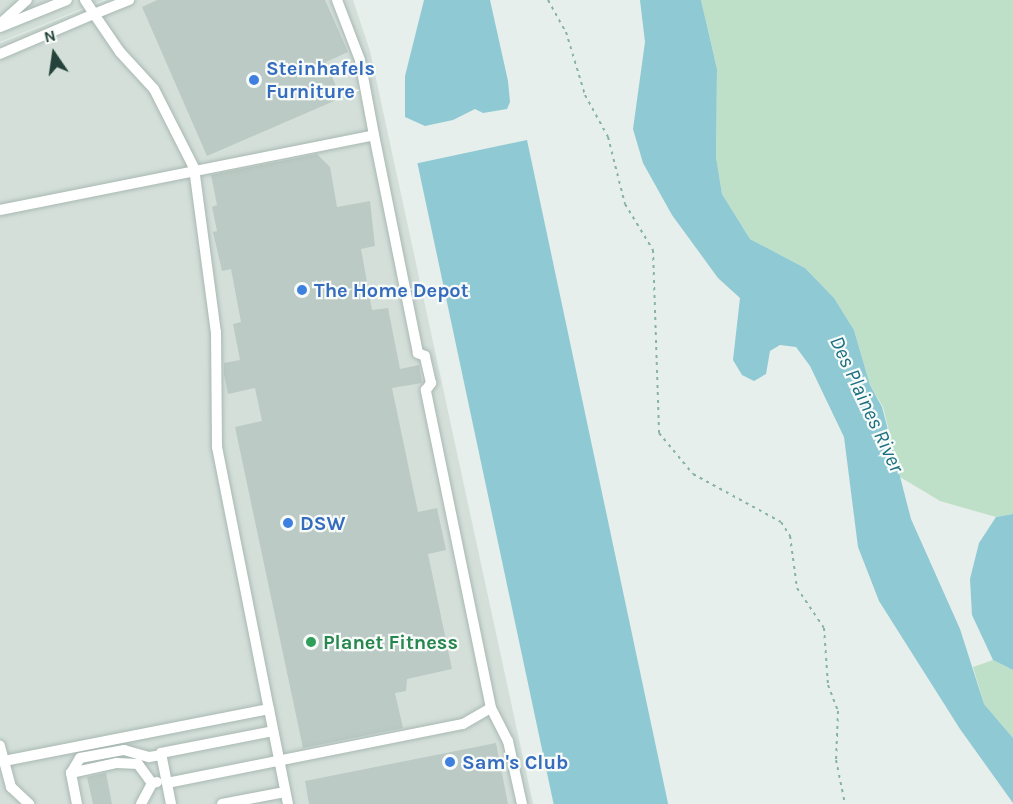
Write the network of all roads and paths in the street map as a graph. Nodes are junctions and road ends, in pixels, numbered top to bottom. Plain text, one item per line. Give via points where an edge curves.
1 (27, 0) edge
2 (67, 0) edge
3 (85, 0) edge
4 (129, 0) edge
5 (337, 0) edge
6 (548, 0) edge
7 (94, 14) junction
8 (0, 26) edge
9 (0, 54) edge
10 (374, 135) junction
11 (194, 168) junction
12 (0, 210) edge
13 (491, 708) junction
14 (269, 709) junction
15 (273, 731) junction
16 (0, 746) edge
17 (161, 754) junction
18 (4, 761) junction
19 (279, 762) junction
20 (71, 773) junction
21 (4, 775) edge
22 (167, 781) junction
23 (152, 783) junction
24 (285, 792) junction
25 (29, 804) edge
26 (77, 804) edge
27 (141, 804) edge
28 (171, 804) edge
29 (222, 804) edge
30 (288, 804) edge
31 (522, 804) edge
32 (844, 804) edge

1 - 8 lane
2 - 8 lane
3 - 7 lane
4 - 7 lane
5 - 10 lane via 360,60
6 - 32 path via 566,32 585,95 608,137 625,204 653,250 659,433 693,474 781,522 790,536 797,588 824,628 828,685 838,711 836,760
7 - 9 lane
7 - 11 lane via 120,52 154,89
10 - 11 lane
10 - 13 lane via 418,354 425,356 431,383 426,390
11 - 12 lane
11 - 14 lane via 216,333 217,447
13 - 19 lane via 463,724
13 - 31 lane via 508,741
14 - 15 lane
14 - 18 lane
15 - 17 lane
15 - 19 lane
16 - 18 lane
17 - 20 lane via 149,757 124,750 80,758
17 - 22 lane
18 - 21 lane
19 - 22 lane
19 - 24 lane
20 - 23 lane via 117,763 138,764
20 - 26 lane
21 - 25 lane
22 - 23 lane
22 - 28 lane
23 - 27 lane
24 - 29 lane
24 - 30 lane

